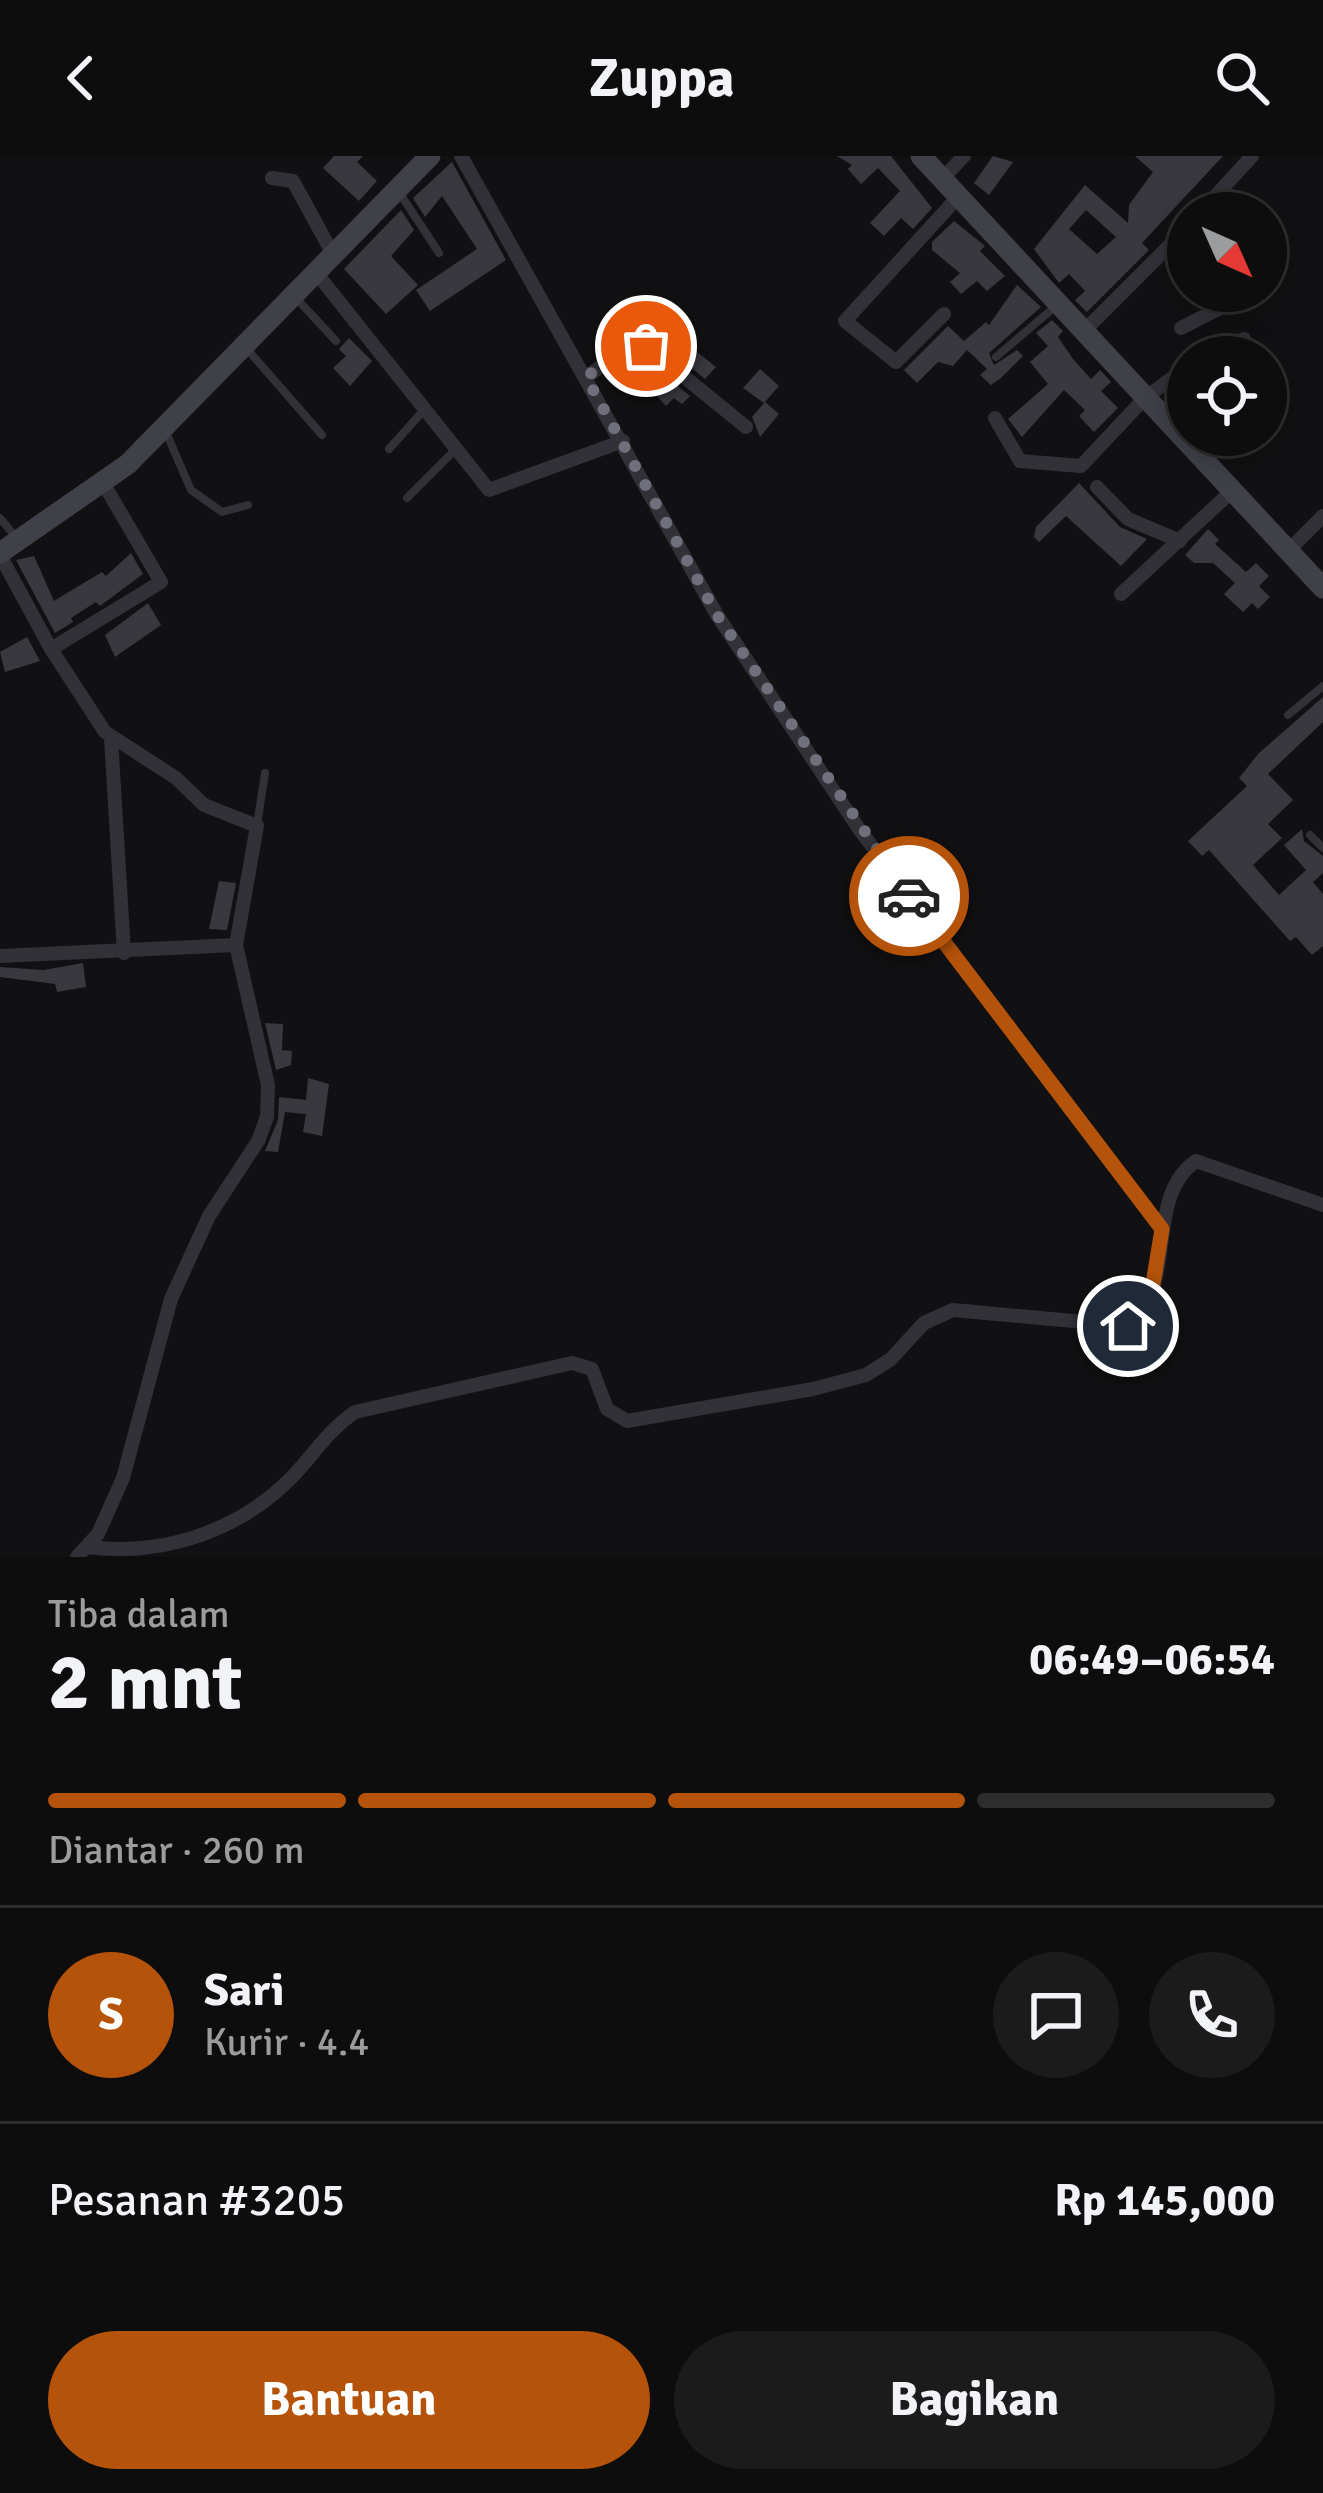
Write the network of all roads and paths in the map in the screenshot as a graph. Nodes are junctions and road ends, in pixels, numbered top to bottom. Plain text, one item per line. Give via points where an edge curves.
1 (430, 156) edge
2 (461, 156) edge
3 (921, 156) edge
4 (964, 156) edge
5 (1252, 156) edge
6 (272, 178) dead end
7 (942, 179) junction
8 (398, 191) junction
9 (1219, 192) edge
10 (958, 197) junction
11 (1167, 251) edge
12 (439, 253) dead end
13 (334, 256) junction
14 (318, 274) junction
15 (295, 297) junction
16 (1058, 304) junction
17 (1212, 312) edge
18 (944, 314) dead end
19 (1181, 328) dead end
20 (1083, 332) junction
21 (336, 341) dead end
22 (246, 348) junction
23 (996, 357) dead end
24 (586, 377) junction
25 (1167, 381) edge
26 (1144, 398) junction
27 (425, 409) junction
28 (995, 418) dead end
29 (1167, 418) edge
30 (746, 427) dead end
31 (165, 429) junction
32 (322, 435) dead end
33 (623, 441) junction
34 (457, 448) junction
35 (389, 449) dead end
36 (1204, 456) edge
37 (105, 486) junction
38 (1097, 487) dead end
39 (1232, 491) junction
40 (407, 498) dead end
41 (248, 505) dead end
42 (1323, 516) edge
43 (0, 518) edge
44 (1180, 541) junction
45 (6, 550) edge
46 (1288, 550) junction
47 (1323, 588) edge
48 (1121, 595) dead end
49 (51, 649) junction
50 (1323, 686) edge
51 (1288, 715) dead end
52 (111, 738) junction
53 (265, 772) dead end
54 (257, 826) junction
55 (1310, 835) dead end
56 (1323, 848) edge
57 (236, 945) junction
58 (124, 953) junction
59 (0, 956) edge
60 (1323, 1205) edge
61 (1162, 1229) junction
62 (83, 1552) edge

1 - 8 main road
2 - 24 street
3 - 7 main road
4 - 7 street
5 - 9 street
6 - 13 street via 293,181
7 - 10 main road
8 - 12 lane
8 - 13 main road
10 - 16 main road
10 - 18 street via 845,321 896,362
11 - 20 street
13 - 14 main road
14 - 15 main road
14 - 27 street
15 - 21 lane
15 - 22 main road
16 - 20 main road
16 - 23 lane
17 - 19 street
20 - 26 main road
22 - 31 main road
22 - 32 lane
24 - 30 street via 640,343
24 - 33 street
25 - 26 street
26 - 28 street via 1081,466 1020,461
26 - 29 main road
27 - 34 street
27 - 35 lane
31 - 37 main road
31 - 41 lane via 196,494 222,512
33 - 34 street via 493,491
33 - 61 street via 717,615 859,829
34 - 40 lane
36 - 39 main road
37 - 45 main road
37 - 49 street via 161,582
38 - 44 street via 1140,526
39 - 44 street
39 - 46 main road
42 - 46 street
43 - 45 lane
44 - 48 street
45 - 49 street
46 - 47 main road
49 - 52 street
50 - 51 lane
52 - 54 street via 204,805
52 - 58 street
53 - 54 lane
54 - 57 street
55 - 56 lane
57 - 58 street
57 - 62 street via 268,1084 267,1118 171,1300 123,1478
58 - 59 street
60 - 61 street via 1201,1160 1187,1168
61 - 62 street via 1150,1302 1128,1326 953,1310 924,1323 866,1375 627,1421 610,1414 592,1370 572,1363 355,1412 229,1531 206,1542

